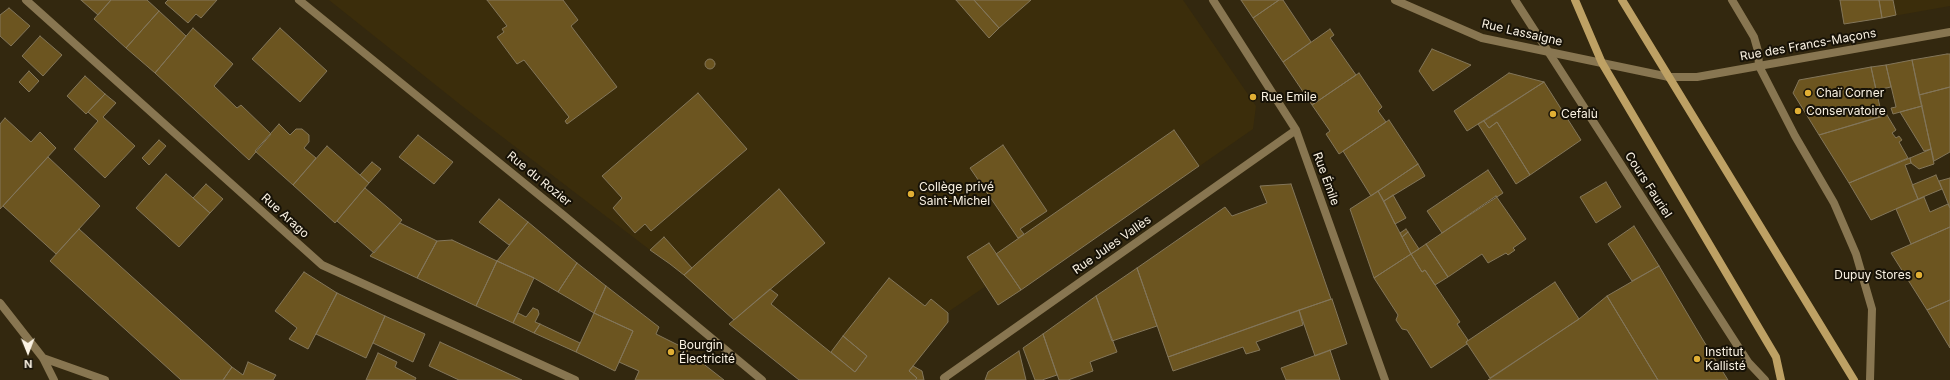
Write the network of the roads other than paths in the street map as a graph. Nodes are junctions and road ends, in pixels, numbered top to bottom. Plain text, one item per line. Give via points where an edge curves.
1 (26, 0) edge
2 (299, 0) edge
3 (1214, 0) edge
4 (1395, 0) edge
5 (1515, 0) edge
6 (1575, 0) edge
7 (1622, 0) edge
8 (1732, 0) edge
9 (1950, 32) edge
10 (1549, 53) junction
11 (1602, 63) junction
12 (1758, 66) junction
13 (1669, 77) junction
14 (1296, 130) junction
15 (0, 303) edge
16 (43, 358) junction
17 (54, 380) edge
18 (105, 380) edge
19 (575, 380) edge
20 (762, 380) edge
21 (944, 380) edge
22 (1385, 380) edge
23 (1765, 380) edge
24 (1781, 380) edge
25 (1854, 380) edge
26 (1870, 380) edge

1 - 19 street, Rue Arago via 322,265
2 - 20 street, Rue du Rozier
3 - 14 street, Rue Émile
4 - 10 street, Rue Lassaigne via 1482,38
5 - 10 street, Cours Fauriel
6 - 11 main road, Cours Fauriel
7 - 13 main road
8 - 12 street via 1754,37 1758,51
9 - 12 street, Rue des Francs-Maçons
10 - 11 street, Rue Lassaigne
10 - 23 street, Cours Fauriel via 1748,362
11 - 13 street
11 - 24 main road, Cours Fauriel via 1776,357
12 - 13 street, Rue des Francs-Maçons via 1696,77
12 - 26 street via 1834,204 1856,254 1872,309
13 - 25 main road
14 - 21 street, Rue Jules Vallès
14 - 22 street, Rue Émile
15 - 16 street
16 - 17 street
16 - 18 street

